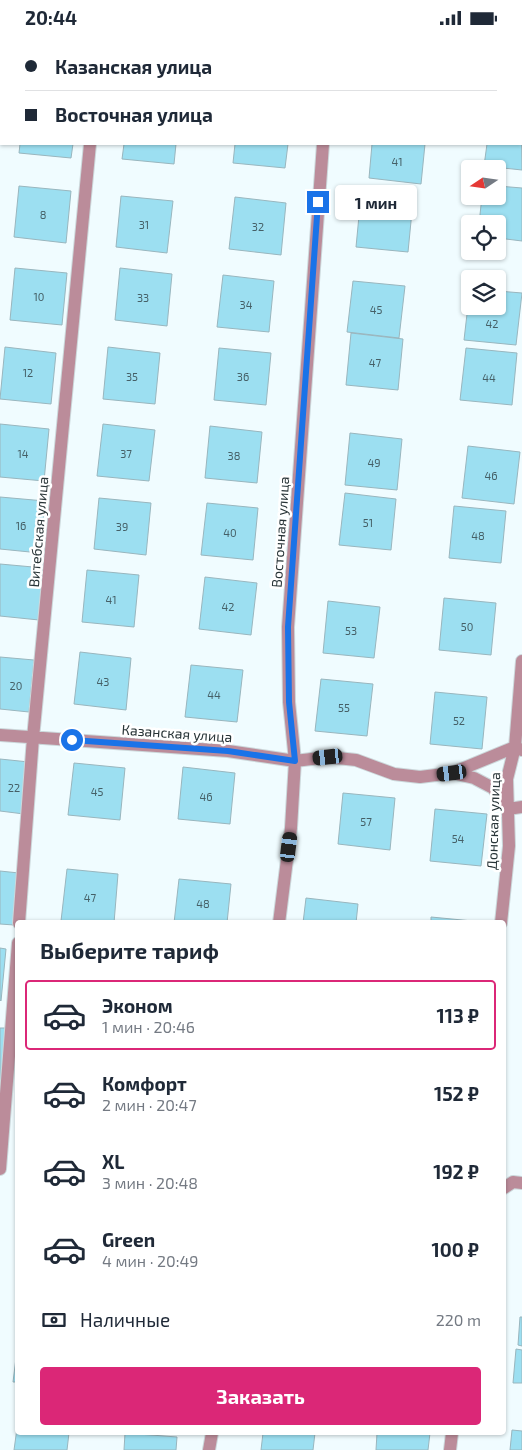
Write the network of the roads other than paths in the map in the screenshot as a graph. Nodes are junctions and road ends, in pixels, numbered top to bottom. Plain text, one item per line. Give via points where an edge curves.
1 (90, 145) edge
2 (323, 145) edge
3 (522, 661) edge
4 (0, 735) edge
5 (33, 737) junction
6 (518, 748) edge
7 (295, 761) junction
8 (452, 773) junction
9 (522, 807) edge
10 (508, 809) junction
11 (19, 920) edge
12 (279, 920) edge
13 (501, 920) edge
14 (15, 981) edge
15 (0, 1169) edge
16 (522, 1183) edge
17 (506, 1187) edge
18 (212, 1435) edge
19 (452, 1435) edge
20 (209, 1450) edge
21 (450, 1450) edge

1 - 5 street, Витебская улица
2 - 7 street, Восточная улица via 288,627 289,702
3 - 6 street, Донская улица
4 - 5 street, Казанская улица
5 - 7 street, Казанская улица via 228,751
5 - 11 street, Витебская улица
6 - 8 street, Казанская улица
6 - 10 street, Донская улица via 507,779
7 - 8 street, Казанская улица via 328,757 356,760 394,774 420,777
7 - 12 street, Восточная улица via 291,828
8 - 10 street via 474,778 493,788
9 - 10 street
10 - 13 street, Донская улица via 509,847
14 - 15 street
16 - 17 street via 513,1182
18 - 20 street
19 - 21 street

